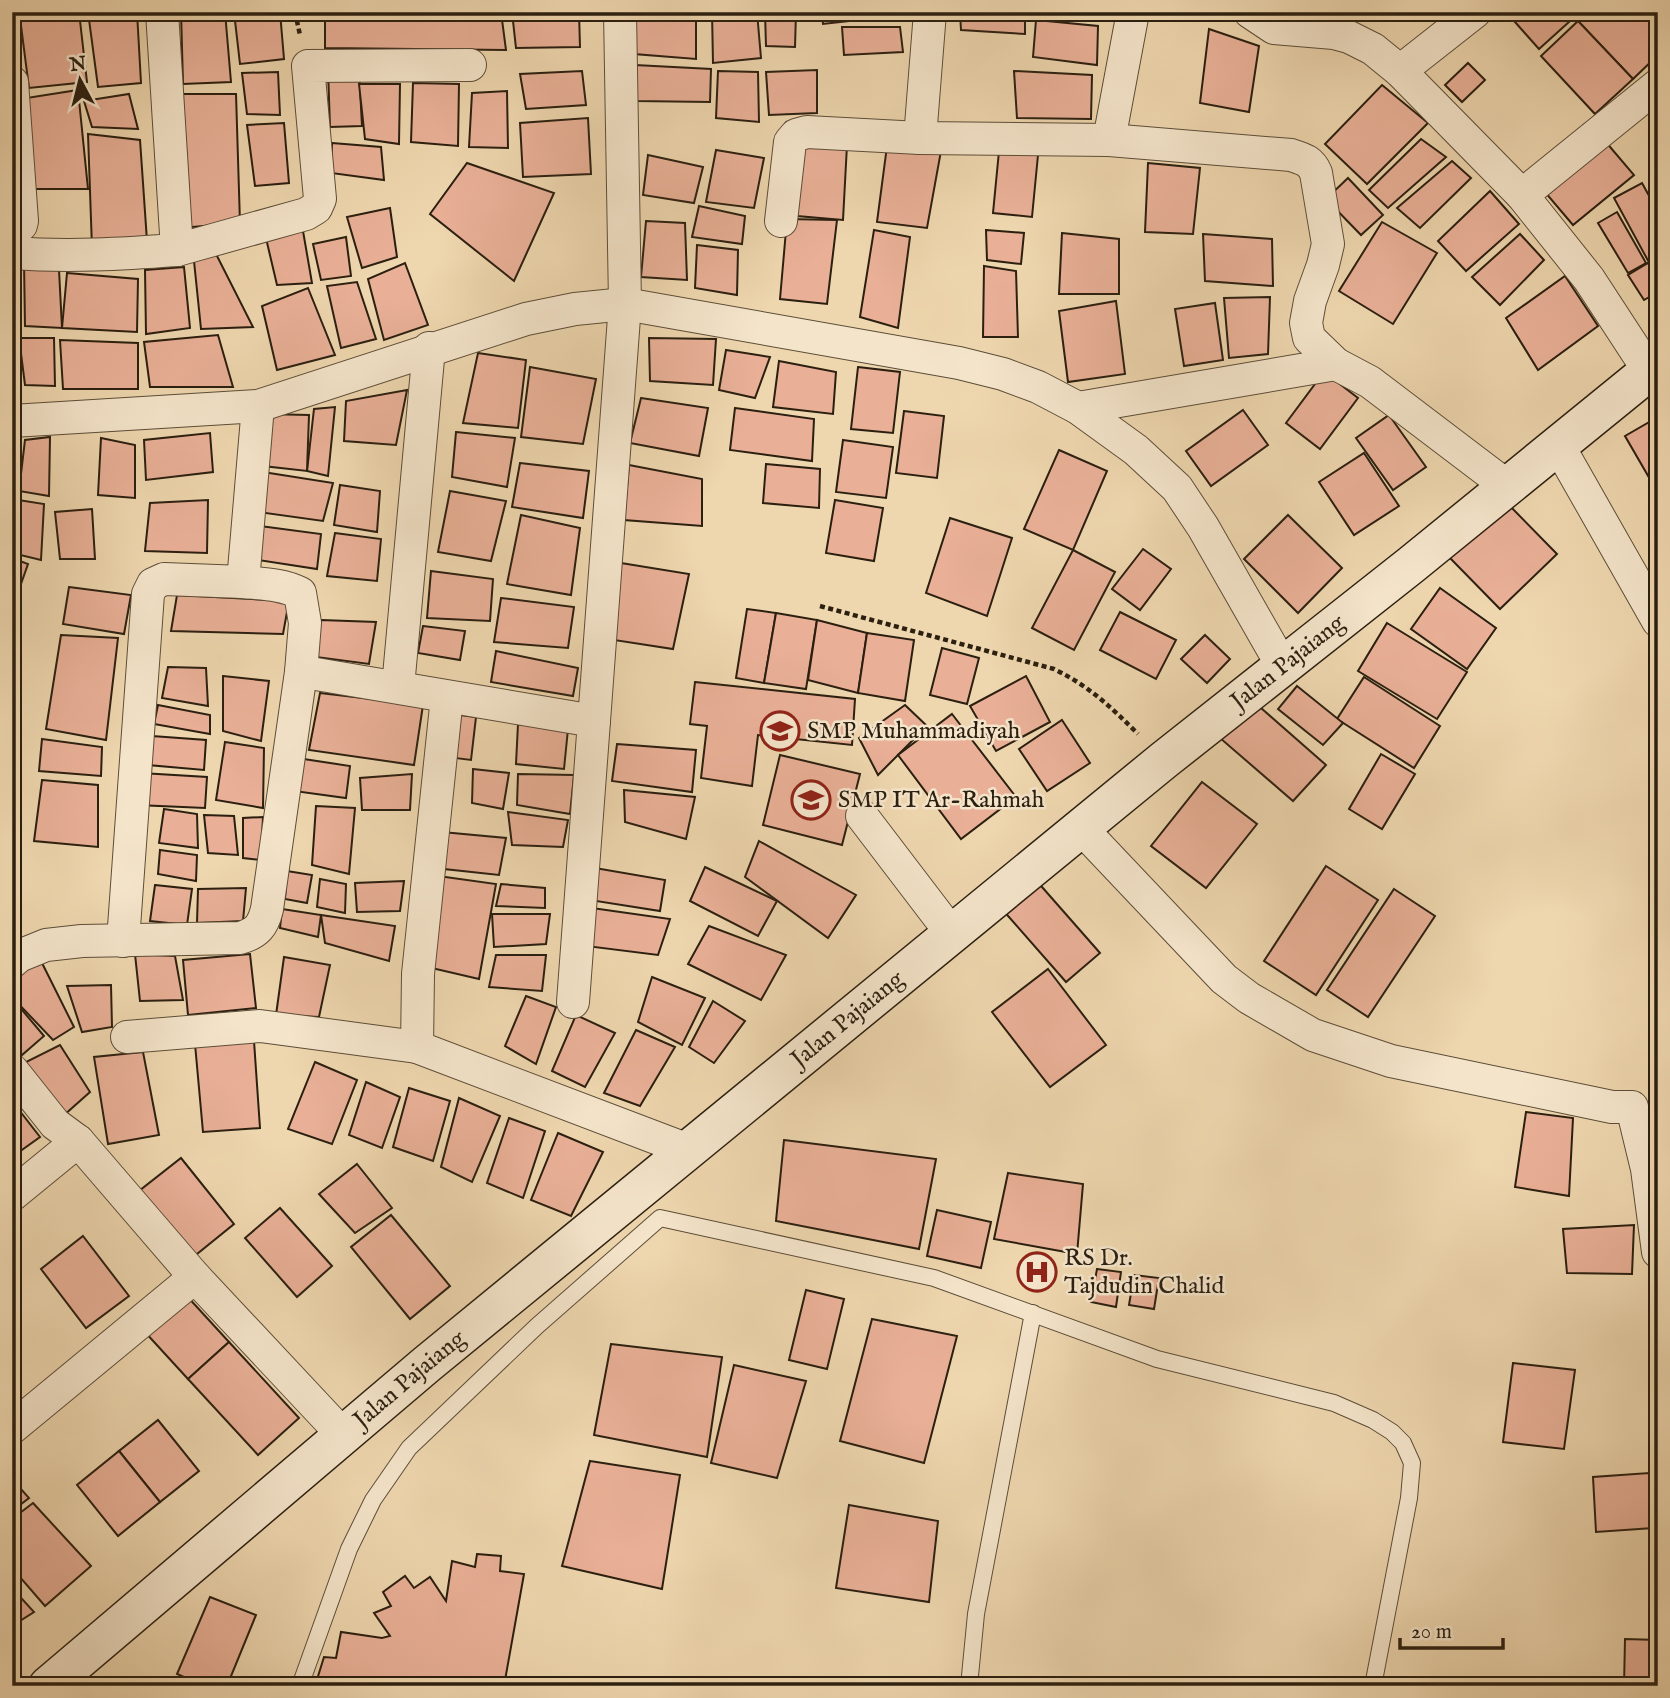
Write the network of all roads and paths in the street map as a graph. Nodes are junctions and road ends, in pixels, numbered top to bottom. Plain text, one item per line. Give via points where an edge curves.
1 (162, 12) edge
2 (620, 12) edge
3 (930, 12) edge
4 (1133, 12) edge
5 (1475, 12) edge
6 (1274, 18) edge
7 (470, 65) dead end
8 (1400, 71) junction
9 (12, 82) edge
10 (1658, 85) edge
11 (920, 138) junction
12 (1109, 140) junction
13 (1522, 195) junction
14 (781, 221) dead end
15 (12, 232) edge
16 (177, 250) junction
17 (12, 253) edge
18 (625, 304) junction
19 (429, 348) junction
20 (1336, 364) junction
21 (1653, 368) edge
22 (258, 406) junction
23 (1078, 408) junction
24 (12, 421) edge
25 (1558, 445) junction
26 (1507, 485) junction
27 (243, 582) junction
28 (820, 606) dead end
29 (1658, 621) edge
30 (1283, 667) junction
31 (301, 672) junction
32 (398, 687) junction
33 (447, 697) junction
34 (594, 721) junction
35 (1164, 760) junction
36 (862, 816) dead end
37 (1081, 828) junction
38 (952, 934) junction
39 (123, 941) junction
40 (12, 962) edge
41 (573, 1002) dead end
42 (127, 1037) dead end
43 (417, 1047) junction
44 (12, 1070) edge
45 (1645, 1106) edge
46 (78, 1141) junction
47 (688, 1150) junction
48 (12, 1195) edge
49 (1658, 1252) edge
50 (195, 1277) junction
51 (1033, 1313) junction
52 (12, 1428) edge
53 (343, 1434) junction
54 (48, 1686) edge
55 (300, 1686) edge
56 (969, 1686) edge
57 (1373, 1686) edge

1 - 16 street
2 - 18 street
3 - 11 street
4 - 12 street
5 - 8 street
6 - 8 street via 1349,37
7 - 16 street via 308,66 320,199 316,208
8 - 13 street
9 - 15 street via 22,221
10 - 13 street
11 - 12 street
11 - 14 street via 832,132 796,135 790,142
12 - 20 street via 1291,155 1312,165 1328,244 1306,323 1309,338
13 - 21 street
16 - 17 street via 118,255
18 - 19 street via 526,319
18 - 23 street via 959,363 1027,383
18 - 34 street
19 - 22 street
19 - 32 street
20 - 23 street
20 - 26 street via 1370,382
21 - 25 main road, Jalan Pajaiang
22 - 24 street
22 - 27 street
23 - 30 street via 1136,450 1177,488
25 - 26 main road, Jalan Pajaiang
25 - 29 street
26 - 30 main road, Jalan Pajaiang
27 - 31 street via 300,593 304,607
27 - 39 street via 164,579 153,584 148,594
28 - 35 path via 1054,669 1101,697
30 - 35 main road, Jalan Pajaiang
31 - 32 street
31 - 39 street via 263,923 257,932 240,938
32 - 33 street
33 - 34 street
33 - 43 street via 418,974
34 - 41 street
35 - 37 main road, Jalan Pajaiang
36 - 38 street
37 - 38 main road, Jalan Pajaiang
37 - 45 street via 1224,979 1249,999 1313,1035 1391,1061 1612,1107
38 - 47 main road, Jalan Pajaiang
39 - 40 street via 46,945
42 - 43 street via 260,1026
43 - 47 street
44 - 46 street via 55,1124
45 - 49 street via 1647,1169
46 - 48 street
46 - 50 street
47 - 53 main road, Jalan Pajaiang
50 - 52 street
50 - 53 street
51 - 55 lane via 934,1278 660,1219 537,1326 409,1448 373,1500 349,1549
51 - 56 lane via 976,1614
51 - 57 lane via 1157,1359 1334,1404 1373,1420 1403,1443 1412,1463 1409,1497
53 - 54 main road, Jalan Pajaiang

